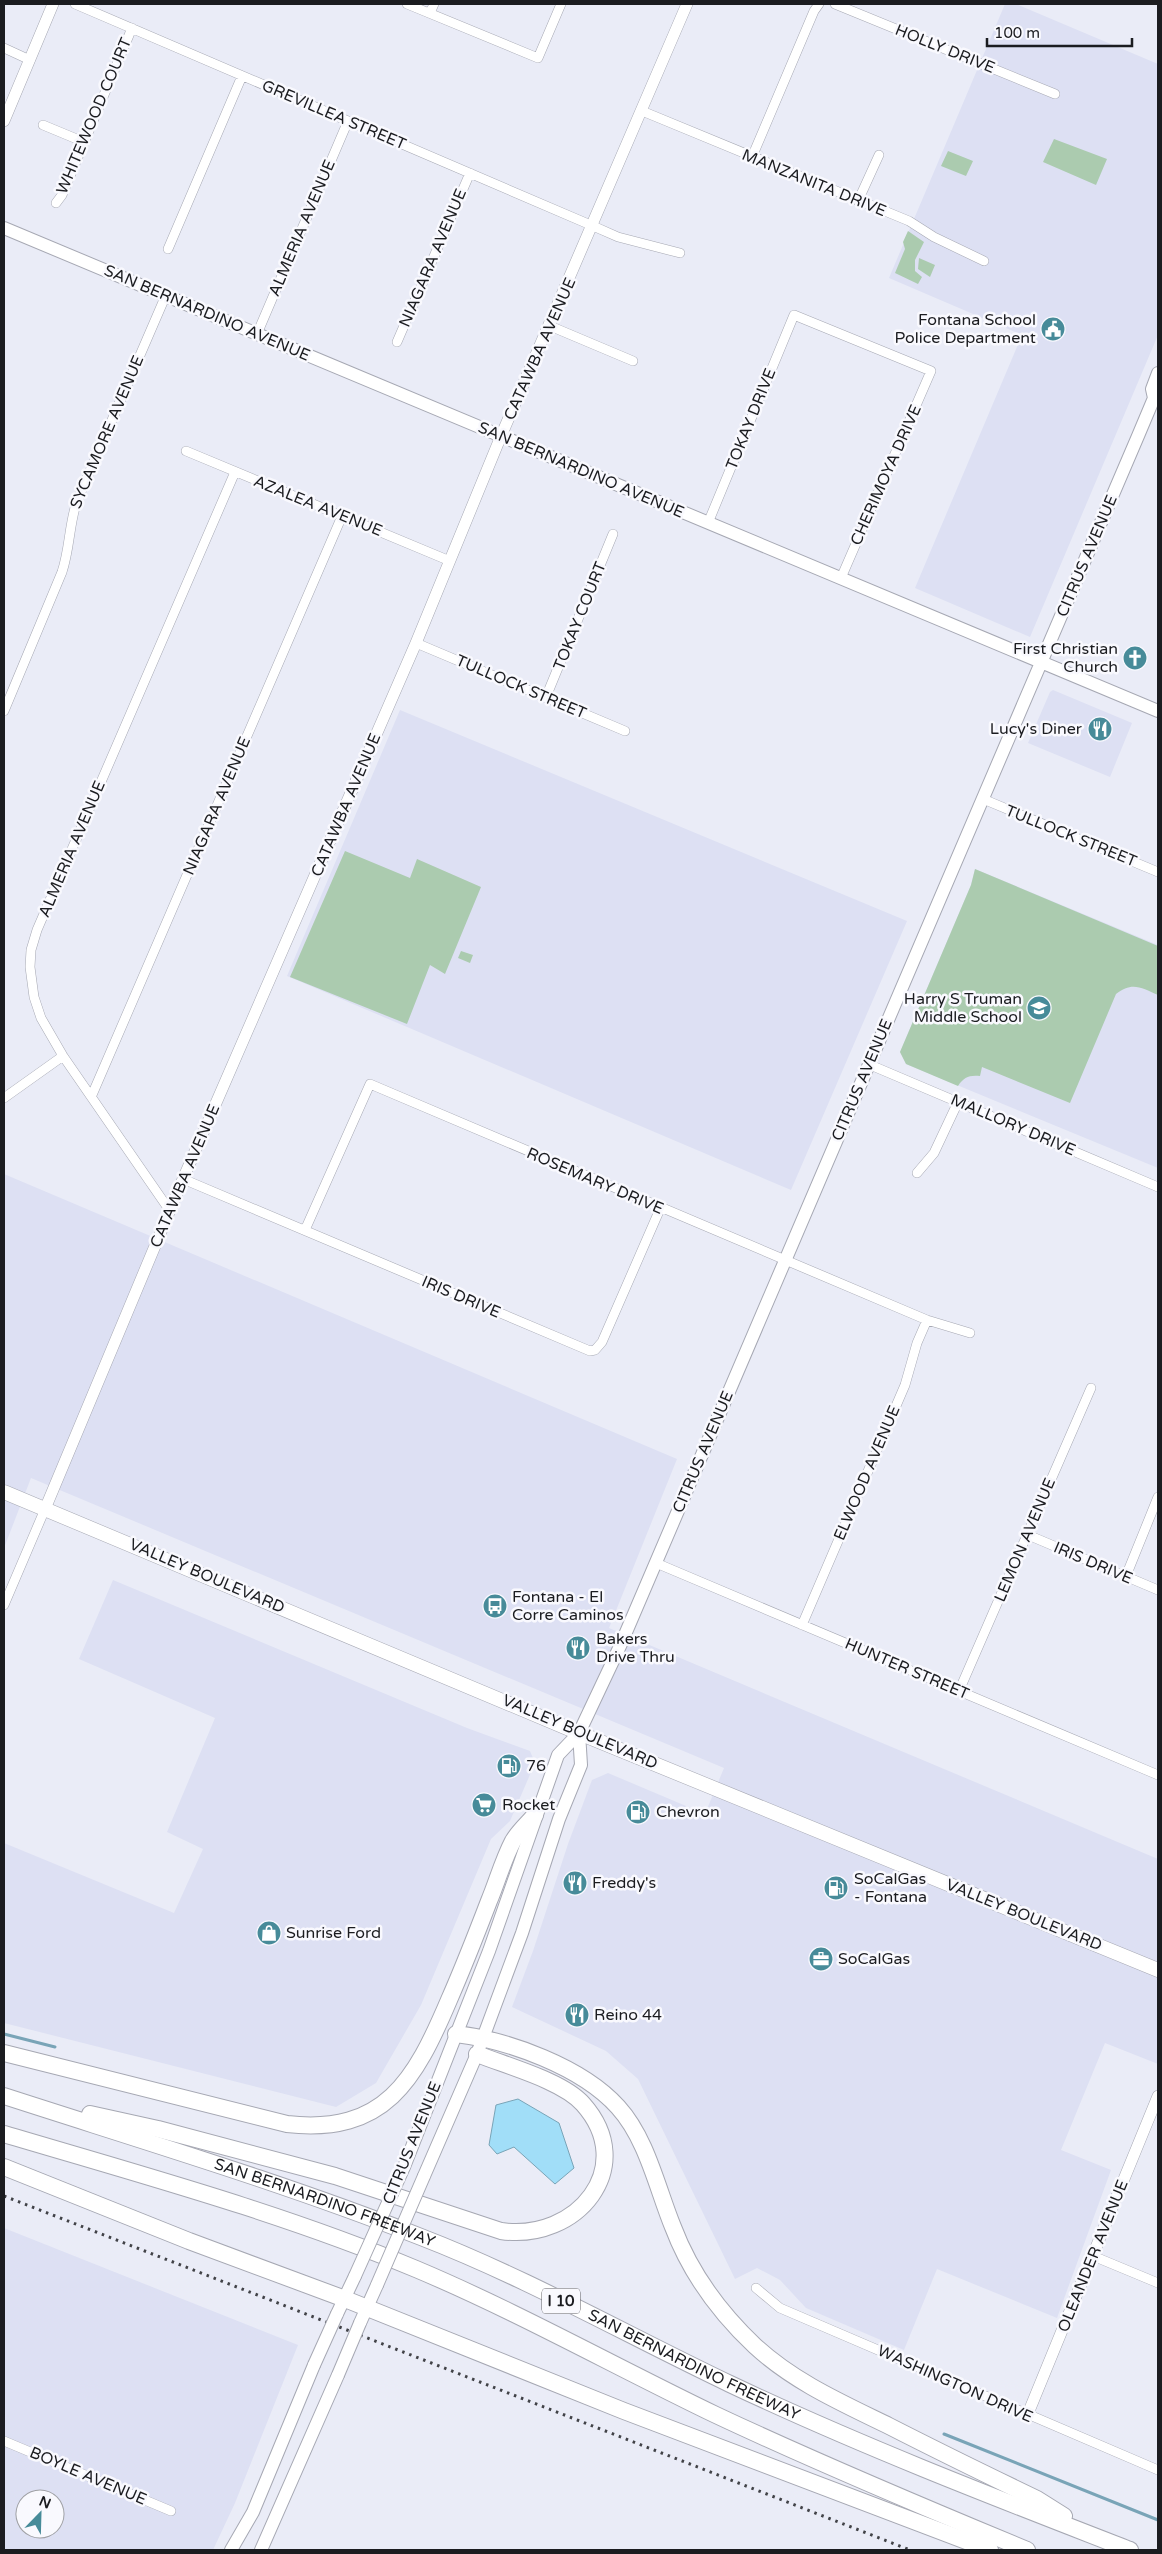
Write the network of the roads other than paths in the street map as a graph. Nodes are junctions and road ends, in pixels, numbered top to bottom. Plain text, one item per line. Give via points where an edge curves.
1 (53, 4) edge
2 (75, 4) edge
3 (407, 4) edge
4 (434, 4) edge
5 (561, 4) edge
6 (687, 4) edge
7 (819, 4) edge
8 (835, 4) edge
9 (430, 13) junction
10 (132, 28) junction
11 (4, 48) edge
12 (30, 60) junction
13 (242, 76) junction
14 (1055, 94) dead end
15 (642, 110) junction
16 (4, 121) edge
17 (348, 121) junction
18 (43, 125) dead end
19 (84, 142) junction
20 (879, 155) dead end
21 (752, 157) junction
22 (470, 173) junction
23 (858, 201) junction
24 (56, 203) dead end
25 (593, 226) junction
26 (4, 228) edge
27 (168, 248) dead end
28 (680, 253) dead end
29 (984, 261) dead end
30 (166, 296) junction
31 (550, 326) junction
32 (257, 334) junction
33 (397, 342) dead end
34 (633, 361) dead end
35 (932, 371) joint
36 (1158, 373) edge
37 (1156, 397) edge
38 (501, 436) junction
39 (186, 451) dead end
40 (235, 472) junction
41 (342, 516) junction
42 (708, 523) junction
43 (613, 534) dead end
44 (450, 561) junction
45 (841, 578) junction
46 (416, 643) junction
47 (1042, 662) junction
48 (546, 697) junction
49 (4, 711) edge
50 (1158, 711) edge
51 (625, 731) dead end
52 (983, 799) junction
53 (1158, 872) edge
54 (63, 1056) junction
55 (868, 1064) junction
56 (92, 1095) junction
57 (4, 1098) edge
58 (958, 1102) junction
59 (917, 1173) dead end
60 (184, 1179) junction
61 (1158, 1187) edge
62 (660, 1209) junction
63 (170, 1211) junction
64 (305, 1230) junction
65 (785, 1260) junction
66 (927, 1320) junction
67 (970, 1333) dead end
68 (1091, 1388) dead end
69 (4, 1492) edge
70 (1158, 1497) edge
71 (45, 1509) junction
72 (1028, 1535) junction
73 (656, 1564) junction
74 (1126, 1576) junction
75 (1158, 1590) edge
76 (4, 1605) edge
77 (802, 1625) junction
78 (960, 1692) junction
79 (579, 1733) junction
80 (1158, 1775) edge
81 (535, 1815) junction
82 (1158, 1970) edge
83 (456, 2034) junction
84 (484, 2037) junction
85 (4, 2053) edge
86 (477, 2054) junction
87 (4, 2096) edge
88 (1158, 2096) edge
89 (4, 2134) edge
90 (4, 2167) edge
91 (1093, 2256) junction
92 (1158, 2283) edge
93 (756, 2288) dead end
94 (345, 2299) junction
95 (363, 2315) junction
96 (1028, 2416) junction
97 (4, 2442) edge
98 (1158, 2470) edge
99 (171, 2511) dead end
100 (1105, 2540) junction
101 (231, 2550) edge
102 (261, 2550) edge
103 (990, 2550) edge
104 (1027, 2550) edge
105 (1130, 2550) edge

1 - 12 street
2 - 10 street, GREVILLEA STREET
3 - 9 street
4 - 9 street
5 - 9 street via 538,58
6 - 15 street, CATAWBA AVENUE
7 - 21 street
8 - 14 street, HOLLY DRIVE
10 - 13 street, GREVILLEA STREET
10 - 19 street, WHITEWOOD COURT
11 - 12 street
12 - 16 street
13 - 17 street, GREVILLEA STREET
13 - 27 street
15 - 21 street, MANZANITA DRIVE
15 - 25 street, CATAWBA AVENUE
17 - 22 street, GREVILLEA STREET
17 - 32 street, ALMERIA AVENUE
18 - 19 street
19 - 24 street, WHITEWOOD COURT
20 - 23 street
21 - 23 street, MANZANITA DRIVE
22 - 25 street, GREVILLEA STREET
22 - 33 street, NIAGARA AVENUE
23 - 29 street, MANZANITA DRIVE via 909,222
25 - 28 street, GREVILLEA STREET
25 - 31 street, CATAWBA AVENUE
26 - 30 main road, SAN BERNARDINO AVENUE
30 - 32 main road, SAN BERNARDINO AVENUE
30 - 49 street, SYCAMORE AVENUE via 77,501 62,572
31 - 34 street
31 - 38 street, CATAWBA AVENUE
32 - 38 main road, SAN BERNARDINO AVENUE
35 - 42 street, TOKAY DRIVE via 794,315
35 - 45 street, CHERIMOYA DRIVE
36 - 37 main road, CITRUS AVENUE via 1152,389
37 - 47 main road, CITRUS AVENUE
38 - 42 main road, SAN BERNARDINO AVENUE
38 - 44 street, CATAWBA AVENUE
39 - 40 street, AZALEA AVENUE
40 - 41 street, AZALEA AVENUE
40 - 54 street, ALMERIA AVENUE via 37,930 31,958 34,997 41,1018
41 - 44 street, AZALEA AVENUE
41 - 56 street, NIAGARA AVENUE
42 - 45 main road, SAN BERNARDINO AVENUE
43 - 48 street, TOKAY COURT
44 - 46 street, CATAWBA AVENUE
45 - 47 main road, SAN BERNARDINO AVENUE
46 - 48 street, TULLOCK STREET
46 - 60 street, CATAWBA AVENUE
47 - 50 main road, SAN BERNARDINO AVENUE
47 - 52 main road, CITRUS AVENUE
48 - 51 street, TULLOCK STREET
52 - 53 street, TULLOCK STREET
52 - 55 main road, CITRUS AVENUE
54 - 56 street, ALMERIA AVENUE
54 - 57 street
55 - 58 street, MALLORY DRIVE
55 - 65 main road, CITRUS AVENUE
56 - 63 street, ALMERIA AVENUE
58 - 59 street via 934,1153
58 - 61 street, MALLORY DRIVE
60 - 63 street, CATAWBA AVENUE
60 - 64 street, IRIS DRIVE
62 - 64 street, IRIS DRIVE via 602,1342 595,1350 576,1346
62 - 64 street, ROSEMARY DRIVE via 370,1084
62 - 65 street, ROSEMARY DRIVE
63 - 71 street, CATAWBA AVENUE
65 - 66 street, ROSEMARY DRIVE
65 - 73 main road, CITRUS AVENUE
66 - 67 street, ROSEMARY DRIVE
66 - 77 street, ELWOOD AVENUE via 905,1385
68 - 72 street, LEMON AVENUE
69 - 71 main road, VALLEY BOULEVARD
70 - 74 street
71 - 76 street, CATAWBA AVENUE
71 - 79 main road, VALLEY BOULEVARD
72 - 74 street, IRIS DRIVE
72 - 78 street, LEMON AVENUE
73 - 77 street, HUNTER STREET
73 - 79 main road, CITRUS AVENUE
74 - 75 street, IRIS DRIVE
77 - 78 street, HUNTER STREET
78 - 80 street, HUNTER STREET
79 - 81 main road, CITRUS AVENUE via 558,1755
79 - 82 main road, VALLEY BOULEVARD
79 - 84 main road, CITRUS AVENUE via 581,1764
81 - 83 main road, CITRUS AVENUE
81 - 85 highway via 514,1840 423,2057 397,2092 360,2116 328,2124 286,2124
83 - 84 highway
83 - 94 main road, CITRUS AVENUE, bridge via 404,2166
84 - 86 main road, CITRUS AVENUE
84 - 100 highway via 511,2045 583,2077 618,2107 636,2135 674,2229 704,2287 737,2328 779,2366 838,2401 1036,2499
86 - 87 highway via 567,2091 584,2106 597,2125 603,2151 598,2183 584,2206 556,2226 527,2232 502,2231 335,2176 158,2129
86 - 95 main road, CITRUS AVENUE, bridge
87 - 100 highway, SAN BERNARDINO FREEWAY / I 10 via 226,2168 423,2237 731,2384 891,2456
88 - 91 street, OLEANDER AVENUE
89 - 104 highway, SAN BERNARDINO FREEWAY / I 10 via 308,2227 417,2269 717,2415
90 - 94 highway
91 - 92 street
91 - 96 street, OLEANDER AVENUE
93 - 96 street, WASHINGTON DRIVE via 780,2308
94 - 95 highway
94 - 101 main road, CITRUS AVENUE, bridge via 260,2496
95 - 102 main road, CITRUS AVENUE, bridge
95 - 103 highway via 624,2410
96 - 98 street, WASHINGTON DRIVE
97 - 99 street, BOYLE AVENUE
100 - 105 highway, SAN BERNARDINO FREEWAY / I 10

